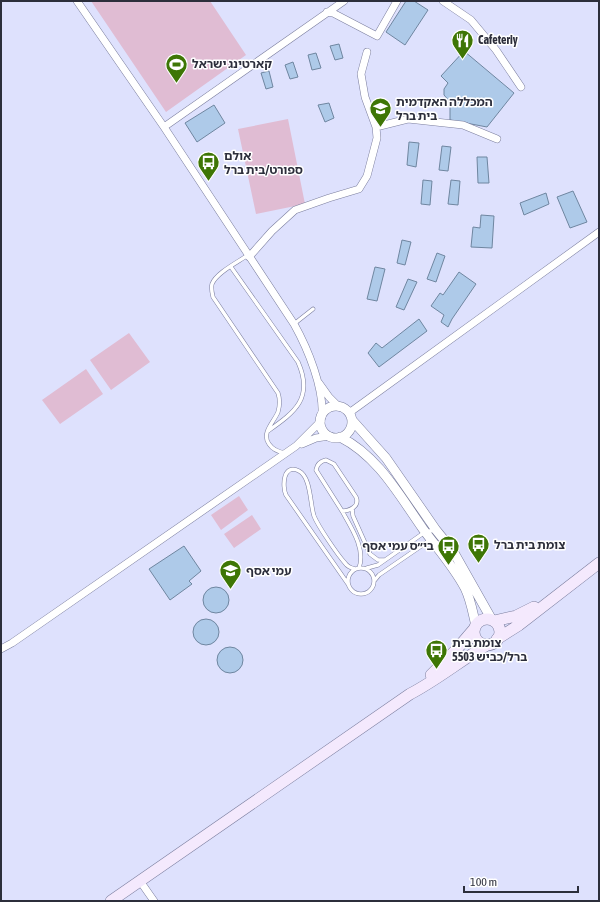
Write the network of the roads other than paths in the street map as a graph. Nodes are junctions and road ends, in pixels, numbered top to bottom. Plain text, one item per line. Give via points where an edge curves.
1 (76, 1) edge
2 (344, 1) edge
3 (397, 1) edge
4 (443, 1) edge
5 (327, 12) junction
6 (368, 52) dead end
7 (521, 87) dead end
8 (164, 127) junction
9 (376, 127) junction
10 (497, 139) dead end
11 (599, 232) edge
12 (249, 256) junction
13 (231, 267) junction
14 (313, 309) dead end
15 (294, 324) junction
16 (317, 380) junction
17 (339, 407) junction
18 (351, 417) junction
19 (321, 419) junction
20 (267, 432) junction
21 (330, 436) junction
22 (340, 437) junction
23 (296, 446) junction
24 (286, 453) junction
25 (352, 509) junction
26 (342, 511) junction
27 (436, 530) junction
28 (428, 535) junction
29 (386, 560) junction
30 (599, 563) edge
31 (357, 568) junction
32 (366, 568) junction
33 (374, 580) junction
34 (348, 584) junction
35 (547, 602) junction
36 (493, 621) junction
37 (475, 628) junction
38 (492, 642) junction
39 (1, 648) edge
40 (410, 694) junction
41 (140, 881) junction
42 (111, 901) edge
43 (154, 901) edge

1 - 8 street
2 - 5 street
3 - 5 street via 377,36
4 - 7 street via 471,20 496,50
5 - 8 street
6 - 9 street via 361,74 365,97
8 - 12 street
9 - 10 street via 408,119 463,125
9 - 12 street via 367,176 358,189 295,210
11 - 18 street
12 - 13 lane
12 - 15 street
13 - 20 lane via 216,278 211,290 213,297 278,393 280,406
13 - 20 lane via 298,362 303,375 301,402 286,418
14 - 15 lane
15 - 16 street
16 - 17 street
16 - 19 street via 322,398
17 - 18 street via 346,409
17 - 19 street via 328,409
18 - 22 street via 351,428
18 - 27 street via 386,458
19 - 21 street via 323,431
19 - 23 street
20 - 24 lane via 270,446
21 - 22 street
21 - 23 street via 316,438
22 - 28 street via 356,447 378,467
23 - 24 street
24 - 39 street via 12,643
25 - 26 lane
25 - 26 lane via 358,500 334,464 324,461 317,465 316,470
25 - 29 lane via 370,554 378,560
26 - 31 lane via 360,549 362,558
27 - 28 lane
27 - 28 lane
27 - 36 street via 453,551
28 - 29 lane
28 - 33 lane
28 - 37 street via 465,589 471,604
29 - 32 lane via 372,568
30 - 35 main road
31 - 32 lane
31 - 34 lane via 349,575
31 - 34 lane via 345,562 315,518 306,477 296,470 288,472 283,484 286,495
32 - 33 lane via 372,573
33 - 34 lane via 369,591 362,594 354,592
35 - 36 main road via 516,616
35 - 38 main road via 519,625
36 - 37 main road via 481,620
36 - 38 main road via 500,628 500,634
37 - 38 main road via 474,635 477,640 482,644
37 - 40 main road via 443,664
38 - 40 main road
40 - 41 main road
41 - 42 main road
41 - 43 street

